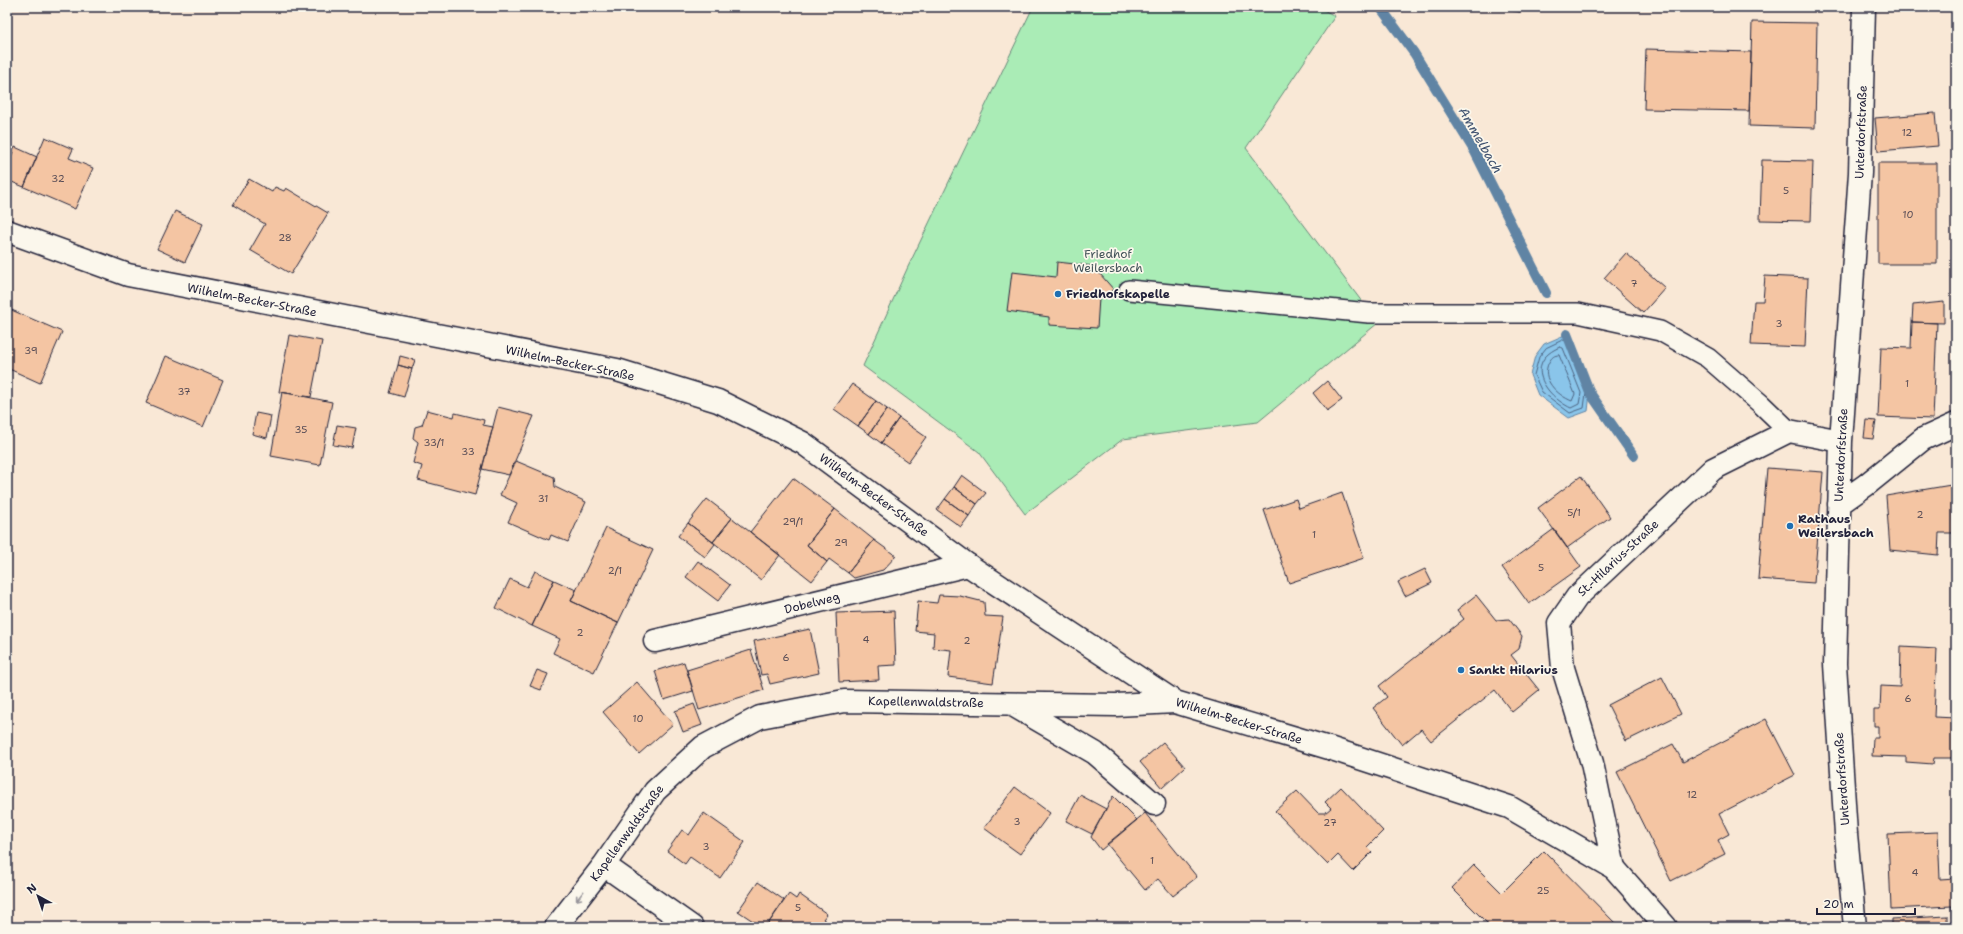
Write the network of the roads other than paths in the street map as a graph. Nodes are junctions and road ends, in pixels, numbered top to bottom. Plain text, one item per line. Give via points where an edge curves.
1 (1864, 7) edge
2 (7, 232) edge
3 (1129, 290) dead end
4 (1956, 424) edge
5 (1788, 430) junction
6 (1841, 441) junction
7 (1839, 504) junction
8 (968, 565) junction
9 (655, 641) dead end
10 (1175, 702) junction
11 (1008, 703) junction
12 (1154, 804) dead end
13 (604, 865) junction
14 (1614, 868) junction
15 (556, 927) edge
16 (692, 927) edge
17 (1666, 927) edge
18 (1855, 927) edge

1 - 6 street, Unterdorfstraße via 1860,173
2 - 8 street, Wilhelm-Becker-Straße via 128,275 617,370 718,401 803,443
3 - 5 lane via 1369,313 1578,313 1660,331 1708,358
4 - 7 street via 1923,439 1866,486
5 - 6 street
5 - 14 street, St.-Hilarius-Straße via 1713,469 1576,597 1559,623 1563,668 1592,764
6 - 7 street, Unterdorfstraße
7 - 18 street, Unterdorfstraße via 1835,664
8 - 9 street, Dobelweg
8 - 10 street, Wilhelm-Becker-Straße
10 - 11 street, Kapellenwaldstraße via 1116,705
10 - 14 street, Wilhelm-Becker-Straße via 1509,806
11 - 12 street, Kapellenwaldstraße via 1095,753
11 - 13 street, Kapellenwaldstraße via 844,701 760,717 703,747 654,792
13 -> 15 street, Kapellenwaldstraße
13 - 16 street
14 - 17 street, Wilhelm-Becker-Straße

